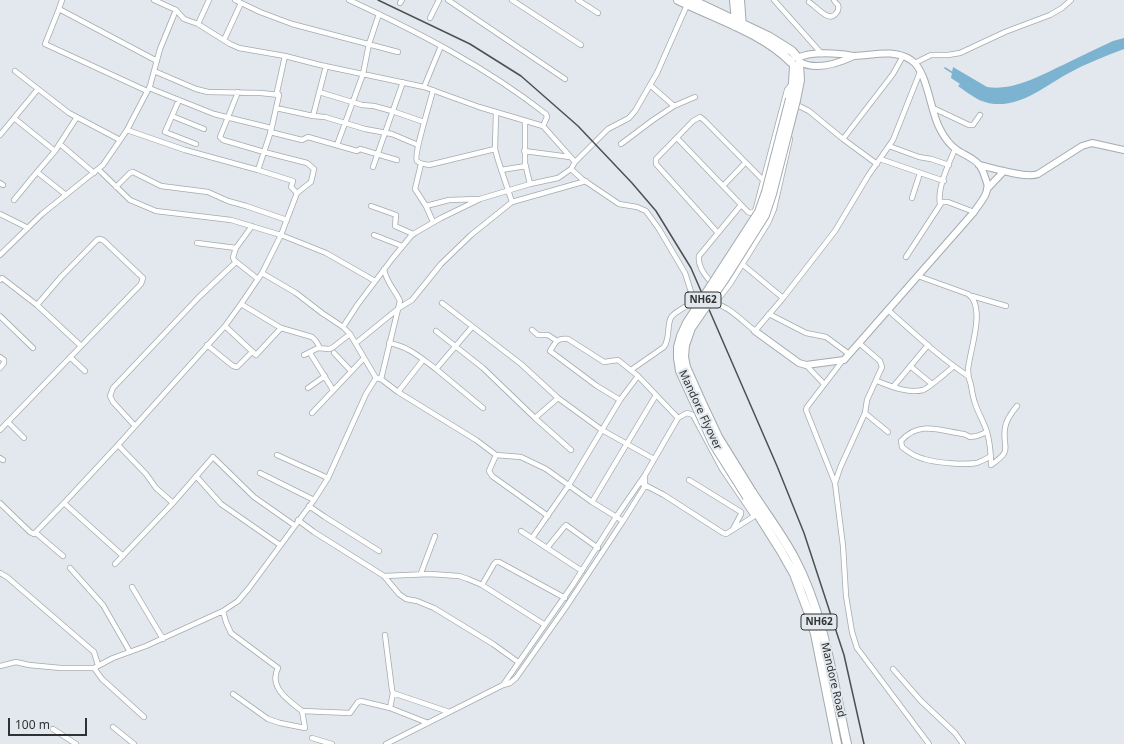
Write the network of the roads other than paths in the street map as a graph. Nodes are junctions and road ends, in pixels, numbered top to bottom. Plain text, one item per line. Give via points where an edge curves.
1 (62, 0) edge
2 (154, 0) edge
3 (209, 0) edge
4 (235, 0) edge
5 (349, 0) edge
6 (439, 0) edge
7 (448, 0) edge
8 (512, 0) edge
9 (578, 0) edge
10 (678, 0) edge
11 (734, 0) edge
12 (740, 0) edge
13 (774, 0) edge
14 (834, 0) edge
15 (1071, 0) edge
16 (690, 2) edge
17 (809, 2) dead end
18 (241, 3) junction
19 (59, 9) junction
20 (176, 10) junction
21 (598, 13) dead end
22 (379, 14) junction
23 (430, 18) dead end
24 (198, 24) junction
25 (738, 25) junction
26 (224, 40) junction
27 (368, 44) junction
28 (581, 45) dead end
29 (441, 46) junction
30 (398, 52) dead end
31 (822, 54) junction
32 (285, 56) junction
33 (854, 56) junction
34 (903, 56) junction
35 (157, 61) junction
36 (797, 61) junction
37 (916, 63) junction
38 (326, 66) junction
39 (15, 71) dead end
40 (154, 71) junction
41 (920, 72) junction
42 (363, 74) junction
43 (565, 79) dead end
44 (403, 82) junction
45 (796, 82) junction
46 (650, 85) junction
47 (424, 87) junction
48 (38, 89) junction
49 (148, 90) junction
50 (433, 90) junction
51 (238, 92) junction
52 (319, 92) junction
53 (279, 95) junction
54 (695, 97) dead end
55 (179, 100) junction
56 (352, 102) junction
57 (794, 102) junction
58 (673, 105) junction
59 (276, 108) junction
60 (932, 108) junction
61 (392, 111) junction
62 (496, 112) junction
63 (980, 115) dead end
64 (172, 116) junction
65 (313, 116) junction
66 (77, 117) junction
67 (227, 117) junction
68 (14, 118) junction
69 (525, 121) junction
70 (424, 122) junction
71 (346, 123) junction
72 (543, 126) junction
73 (204, 129) dead end
74 (127, 130) junction
75 (271, 130) junction
76 (384, 133) junction
77 (0, 136) edge
78 (677, 138) junction
79 (843, 139) junction
80 (120, 140) junction
81 (60, 144) junction
82 (196, 144) dead end
83 (621, 144) dead end
84 (418, 145) junction
85 (337, 146) junction
86 (889, 146) junction
87 (495, 149) junction
88 (956, 149) junction
89 (1124, 150) edge
90 (55, 151) junction
91 (524, 151) junction
92 (264, 152) junction
93 (377, 154) junction
94 (570, 157) junction
95 (880, 159) junction
96 (397, 160) dead end
97 (575, 162) junction
98 (745, 163) junction
99 (421, 164) junction
100 (876, 164) junction
101 (949, 164) junction
102 (980, 165) junction
103 (526, 166) junction
104 (373, 167) dead end
105 (258, 170) junction
106 (501, 170) junction
107 (572, 170) junction
108 (96, 171) junction
109 (1004, 171) junction
110 (37, 172) junction
111 (920, 173) junction
112 (584, 180) junction
113 (764, 180) junction
114 (944, 181) junction
115 (530, 184) junction
116 (723, 186) junction
117 (116, 187) junction
118 (987, 189) junction
119 (508, 192) junction
120 (297, 193) junction
121 (66, 195) junction
122 (912, 198) dead end
123 (480, 199) junction
124 (14, 200) dead end
125 (512, 202) junction
126 (940, 204) junction
127 (741, 205) junction
128 (371, 206) dead end
129 (426, 206) junction
130 (974, 212) junction
131 (0, 214) edge
132 (287, 220) junction
133 (433, 222) junction
134 (252, 226) junction
135 (28, 228) junction
136 (718, 233) junction
137 (413, 234) junction
138 (282, 235) junction
139 (374, 236) dead end
140 (197, 243) dead end
141 (402, 246) junction
142 (0, 247) edge
143 (236, 248) junction
144 (5, 250) junction
145 (0, 255) edge
146 (906, 257) dead end
147 (236, 262) junction
148 (742, 264) junction
149 (384, 269) junction
150 (262, 273) junction
151 (918, 276) junction
152 (258, 279) junction
153 (0, 280) edge
154 (375, 281) junction
155 (721, 296) junction
156 (972, 296) junction
157 (783, 298) junction
158 (694, 301) junction
159 (716, 302) junction
160 (442, 303) dead end
161 (241, 304) junction
162 (37, 305) junction
163 (1006, 306) dead end
164 (401, 307) junction
165 (888, 310) junction
166 (769, 314) junction
167 (0, 316) edge
168 (225, 326) junction
169 (343, 327) junction
170 (472, 327) junction
171 (281, 328) junction
172 (532, 330) dead end
173 (436, 331) dead end
174 (755, 331) junction
175 (350, 334) junction
176 (557, 341) junction
177 (356, 343) junction
178 (392, 343) junction
179 (859, 343) junction
180 (207, 345) junction
181 (81, 346) junction
182 (928, 346) junction
183 (454, 347) junction
184 (33, 348) dead end
185 (320, 348) junction
186 (252, 352) junction
187 (310, 353) junction
188 (334, 353) dead end
189 (849, 354) junction
190 (304, 355) dead end
191 (0, 357) edge
192 (70, 357) junction
193 (364, 358) junction
194 (423, 360) junction
195 (844, 360) junction
196 (806, 366) junction
197 (910, 366) junction
198 (953, 367) junction
199 (0, 368) edge
200 (436, 369) junction
201 (631, 370) junction
202 (85, 371) dead end
203 (351, 371) junction
204 (325, 376) junction
205 (638, 376) junction
206 (968, 376) junction
207 (380, 379) junction
208 (877, 381) junction
209 (824, 384) junction
210 (932, 384) junction
211 (893, 387) junction
212 (308, 388) dead end
213 (333, 390) junction
214 (398, 392) junction
215 (656, 395) junction
216 (558, 398) junction
217 (620, 400) junction
218 (1016, 406) dead end
219 (483, 408) dead end
220 (865, 412) junction
221 (312, 413) dead end
222 (535, 418) junction
223 (678, 418) junction
224 (8, 422) junction
225 (135, 426) junction
226 (0, 430) edge
227 (602, 430) junction
228 (888, 432) dead end
229 (987, 432) junction
230 (24, 438) dead end
231 (118, 445) junction
232 (627, 445) junction
233 (571, 450) dead end
234 (277, 455) dead end
235 (496, 455) junction
236 (991, 456) junction
237 (654, 459) junction
238 (260, 473) dead end
239 (645, 475) junction
240 (196, 476) junction
241 (328, 478) junction
242 (689, 480) dead end
243 (835, 482) junction
244 (640, 483) junction
245 (569, 485) junction
246 (646, 486) junction
247 (314, 500) junction
248 (592, 502) junction
249 (0, 503) edge
250 (64, 503) junction
251 (173, 503) junction
252 (310, 507) junction
253 (759, 513) junction
254 (548, 516) junction
255 (616, 517) junction
256 (298, 520) junction
257 (623, 522) junction
258 (294, 525) junction
259 (733, 530) junction
260 (521, 531) dead end
261 (36, 533) junction
262 (435, 536) dead end
263 (532, 538) junction
264 (280, 545) junction
265 (547, 548) junction
266 (598, 548) junction
267 (379, 551) dead end
268 (63, 556) dead end
269 (123, 556) junction
270 (115, 564) dead end
271 (70, 568) dead end
272 (582, 571) junction
273 (0, 573) edge
274 (421, 573) junction
275 (384, 576) junction
276 (482, 585) junction
277 (132, 587) dead end
278 (564, 598) junction
279 (224, 613) junction
280 (545, 625) junction
281 (385, 635) dead end
282 (163, 639) junction
283 (130, 652) junction
284 (518, 662) junction
285 (0, 666) edge
286 (96, 666) junction
287 (893, 669) dead end
288 (503, 685) junction
289 (393, 692) junction
290 (233, 694) dead end
291 (390, 708) junction
292 (302, 711) junction
293 (449, 712) junction
294 (144, 716) dead end
295 (428, 723) junction
296 (113, 727) dead end
297 (53, 729) dead end
298 (312, 738) dead end
299 (76, 744) edge
300 (134, 744) edge
301 (332, 744) edge
302 (386, 744) edge
303 (837, 744) edge
304 (847, 744) edge
305 (929, 744) edge
306 (963, 744) edge

1 - 19 street
2 - 20 street
3 - 24 street
4 - 18 street
5 - 22 street
6 - 23 street
7 - 43 street
8 - 28 street
9 - 21 street
10 - 16 highway
11 - 25 highway
12 - 25 highway
13 - 31 street
14 - 17 street via 838,10 832,16 828,16
15 - 37 street via 1050,16 1005,32 960,53 931,55
16 - 25 highway
16 - 46 street
18 - 26 street
18 - 27 street via 292,24
19 - 35 street
19 - 49 street via 45,44
20 - 24 street via 184,19
20 - 35 street
22 - 27 street
22 - 29 street
24 - 26 street
25 - 36 highway
26 - 32 street via 239,48
27 - 30 street
27 - 42 street
29 - 47 street
29 - 72 street via 506,84 540,110 547,117
31 - 33 street
31 - 36 street via 804,55
32 - 38 street
32 - 53 street via 277,92
33 - 34 street via 887,53
33 - 36 street via 829,65 809,66
34 - 37 street
34 - 79 street via 893,74
35 - 40 street
36 - 45 highway, NH62
37 - 41 street
38 - 42 street
38 - 52 street
39 - 48 street
40 - 49 street
40 - 51 street via 196,89 208,92
41 - 60 street
41 - 86 street
42 - 44 street
42 - 56 street
44 - 47 street
44 - 61 street
45 - 57 highway, Mandore Flyover / NH62
45 - 113 street via 787,90
46 - 58 street
46 - 97 street via 630,118 608,129
47 - 50 street
48 - 66 street
48 - 68 street
49 - 55 street
49 - 74 street
50 - 62 street
50 - 70 street
51 - 53 street
51 - 67 street
52 - 56 street
52 - 65 street
53 - 59 street
54 - 58 street
55 - 64 street
55 - 67 street
56 - 61 street
56 - 71 street
57 - 79 street
57 - 148 street via 783,176 774,209 761,237
57 - 253 highway, Mandore Flyover / NH62, bridge via 759,212 687,323 678,347 680,371 713,443 750,495
58 - 83 street
59 - 65 street
59 - 75 street
60 - 63 street via 969,125 973,125
60 - 88 street via 938,126
61 - 70 street
61 - 76 street
62 - 69 street
62 - 87 street
64 - 73 street
64 - 82 street via 164,132
65 - 71 street
66 - 80 street
66 - 81 street
67 - 75 street
67 - 92 street via 221,139
68 - 77 street
68 - 90 street
69 - 72 street
69 - 91 street
70 - 84 street
71 - 76 street
71 - 85 street
72 - 94 street
74 - 80 street
74 - 105 street via 185,150
75 - 85 street via 302,140 308,137
75 - 92 street
76 - 84 street
76 - 93 street
78 - 98 street via 700,117
78 - 116 street
78 - 136 street via 655,162
79 - 100 street
80 - 108 street
81 - 90 street
81 - 108 street
84 - 99 street via 416,157
85 - 93 street
86 - 95 street
86 - 101 street via 919,158
87 - 99 street via 429,165
87 - 106 street
88 - 101 street
88 - 102 street
89 - 109 street via 1088,144 1035,175
90 - 110 street
91 - 94 street
91 - 103 street
92 - 105 street
92 - 120 street via 307,163 314,169 311,182
93 - 96 street
93 - 104 street
94 - 97 street
95 - 100 street
95 - 111 street
97 - 107 street
98 - 113 street
98 - 116 street
99 - 129 street via 415,187
100 - 157 street via 835,231
101 - 114 street
102 - 109 street
102 - 118 street
103 - 106 street
103 - 115 street
105 - 120 street via 293,181 291,187
106 - 119 street
107 - 112 street
107 - 115 street via 558,178
108 - 117 street
108 - 121 street
109 - 118 street
110 - 121 street
110 - 124 street
111 - 114 street
111 - 122 street
112 - 125 street
112 - 158 street via 620,204 646,211 660,229 686,273
113 - 127 street via 754,212 748,212
114 - 126 street
115 - 119 street
116 - 127 street
117 - 132 street via 133,172 161,186 208,192
117 - 134 street via 130,200 156,211 231,220
118 - 130 street
119 - 123 street
119 - 125 street
120 - 132 street
121 - 135 street
123 - 129 street via 449,200
123 - 133 street
125 - 164 street via 466,240 441,264 412,300
126 - 130 street via 944,201
126 - 146 street
127 - 136 street
128 - 137 street via 396,215 394,226
129 - 133 street
130 - 151 street
131 - 135 street
132 - 138 street
133 - 137 street
134 - 138 street
134 - 143 street
135 - 144 street
136 - 155 street via 700,252 698,258 702,269
137 - 141 street
138 - 150 street
138 - 154 street via 326,253
139 - 141 street
140 - 143 street
141 - 149 street
142 - 144 street
143 - 147 street via 233,257
144 - 145 street
147 - 152 street
147 - 225 street via 199,297 113,388 110,396 112,402
148 - 155 street
148 - 157 street
149 - 154 street
149 - 164 street via 385,277 395,291
150 - 152 street
150 - 169 street via 296,293
151 - 156 street
151 - 165 street
152 - 161 street
153 - 162 street via 2,278
154 - 169 street
155 - 159 street
156 - 163 street
156 - 206 street via 976,305 977,326
157 - 166 street
158 - 159 street
158 - 201 street via 672,316 669,322 668,342 664,347
159 - 174 street
160 - 170 street
161 - 168 street
161 - 171 street
162 - 181 street
162 - 181 street via 99,239 141,275 143,278 140,284
164 - 177 street
164 - 178 street
165 - 179 street
165 - 182 street
166 - 174 street
166 - 189 street via 806,333 826,337
167 - 184 street
168 - 180 street
168 - 186 street
169 - 175 street
170 - 183 street
170 - 216 street via 521,364
171 - 185 street via 312,338
171 - 186 street via 257,355
172 - 176 street via 538,335 548,335
173 - 183 street
174 - 196 street
175 - 177 street
175 - 185 street via 332,348
176 - 201 street via 568,339 604,362 618,360
176 - 217 street via 550,351
177 - 193 street
178 - 194 street via 401,345
178 - 207 street
179 - 189 street
179 - 208 street via 880,361 882,367
180 - 186 street via 236,367
180 - 225 street
181 - 192 street
182 - 197 street
182 - 198 street
183 - 200 street
183 - 222 street via 483,368
185 - 187 street
187 - 190 street
187 - 204 street
188 - 203 street
189 - 195 street
191 - 199 street via 4,360
192 - 202 street
192 - 224 street
193 - 203 street
193 - 207 street
194 - 200 street
194 - 214 street
195 - 196 street
195 - 209 street
196 - 209 street
197 - 210 street
197 - 211 street
198 - 206 street
198 - 210 street
200 - 219 street
201 - 205 street
203 - 213 street
204 - 212 street
204 - 213 street
205 - 215 street
205 - 217 street
206 - 229 street via 975,403
207 - 214 street
207 - 241 street via 366,394
208 - 211 street
208 - 220 street via 867,400
209 - 243 street via 806,410
210 - 211 street via 924,390
213 - 221 street
214 - 235 street
215 - 223 street
215 - 232 street
216 - 222 street
216 - 227 street
217 - 227 street
218 - 236 street via 1006,423 1006,451 991,465
220 - 228 street
220 - 243 street
222 - 233 street
223 - 237 street
223 - 253 street via 687,413 695,417 722,469
224 - 226 street
224 - 230 street
225 - 231 street
227 - 232 street
227 - 245 street
229 - 236 street
229 - 236 street via 970,438 964,434 924,428 907,434 901,441 902,447 924,460 969,464
231 - 250 street
231 - 251 street via 156,488
232 - 237 street
232 - 248 street
234 - 241 street
235 - 245 street via 521,456
235 - 254 street via 489,471 492,476
237 - 239 street
238 - 247 street
239 - 244 street
239 - 246 street
240 - 251 street
240 - 258 street via 213,457 254,496
240 - 264 street via 221,504
241 - 247 street
242 - 259 street via 741,512
243 - 305 street via 843,546 846,602 857,648
244 - 246 street
244 - 255 street
245 - 248 street
245 - 254 street
246 - 257 street
246 - 259 street via 720,532 726,534
247 - 252 street
248 - 255 street
249 - 261 street via 32,534
250 - 261 street
250 - 269 street
251 - 269 street
252 - 256 street
252 - 267 street
253 - 259 street
253 - 303 highway, NH62 via 794,574 809,614
253 - 304 highway, Mandore Road / NH62 via 795,559 817,614
254 - 263 street
255 - 257 street
255 - 266 street
256 - 258 street
256 - 275 street
257 - 288 street via 516,678
258 - 264 street
260 - 263 street
261 - 268 street
262 - 274 street
263 - 265 street
264 - 279 street via 249,588
265 - 266 street via 566,525
265 - 272 street
266 - 272 street
269 - 270 street
271 - 283 street via 103,605
272 - 278 street
273 - 286 street via 94,652
274 - 275 street
274 - 276 street via 459,576
275 - 284 street via 406,599 434,608
276 - 278 street via 494,564 499,562
276 - 280 street
277 - 282 street
278 - 280 street
279 - 282 street
279 - 292 street via 231,633 278,668 275,682 286,698
280 - 284 street
281 - 289 street
282 - 283 street
283 - 286 street
284 - 288 street
285 - 286 street via 16,662 61,668
286 - 294 street via 102,679
287 - 306 street
288 - 293 street
289 - 291 street
289 - 293 street
290 - 292 street via 268,719 305,728
291 - 292 street via 361,701 350,713
291 - 295 street
293 - 295 street
295 - 302 street
296 - 300 street
297 - 299 street
298 - 301 street

